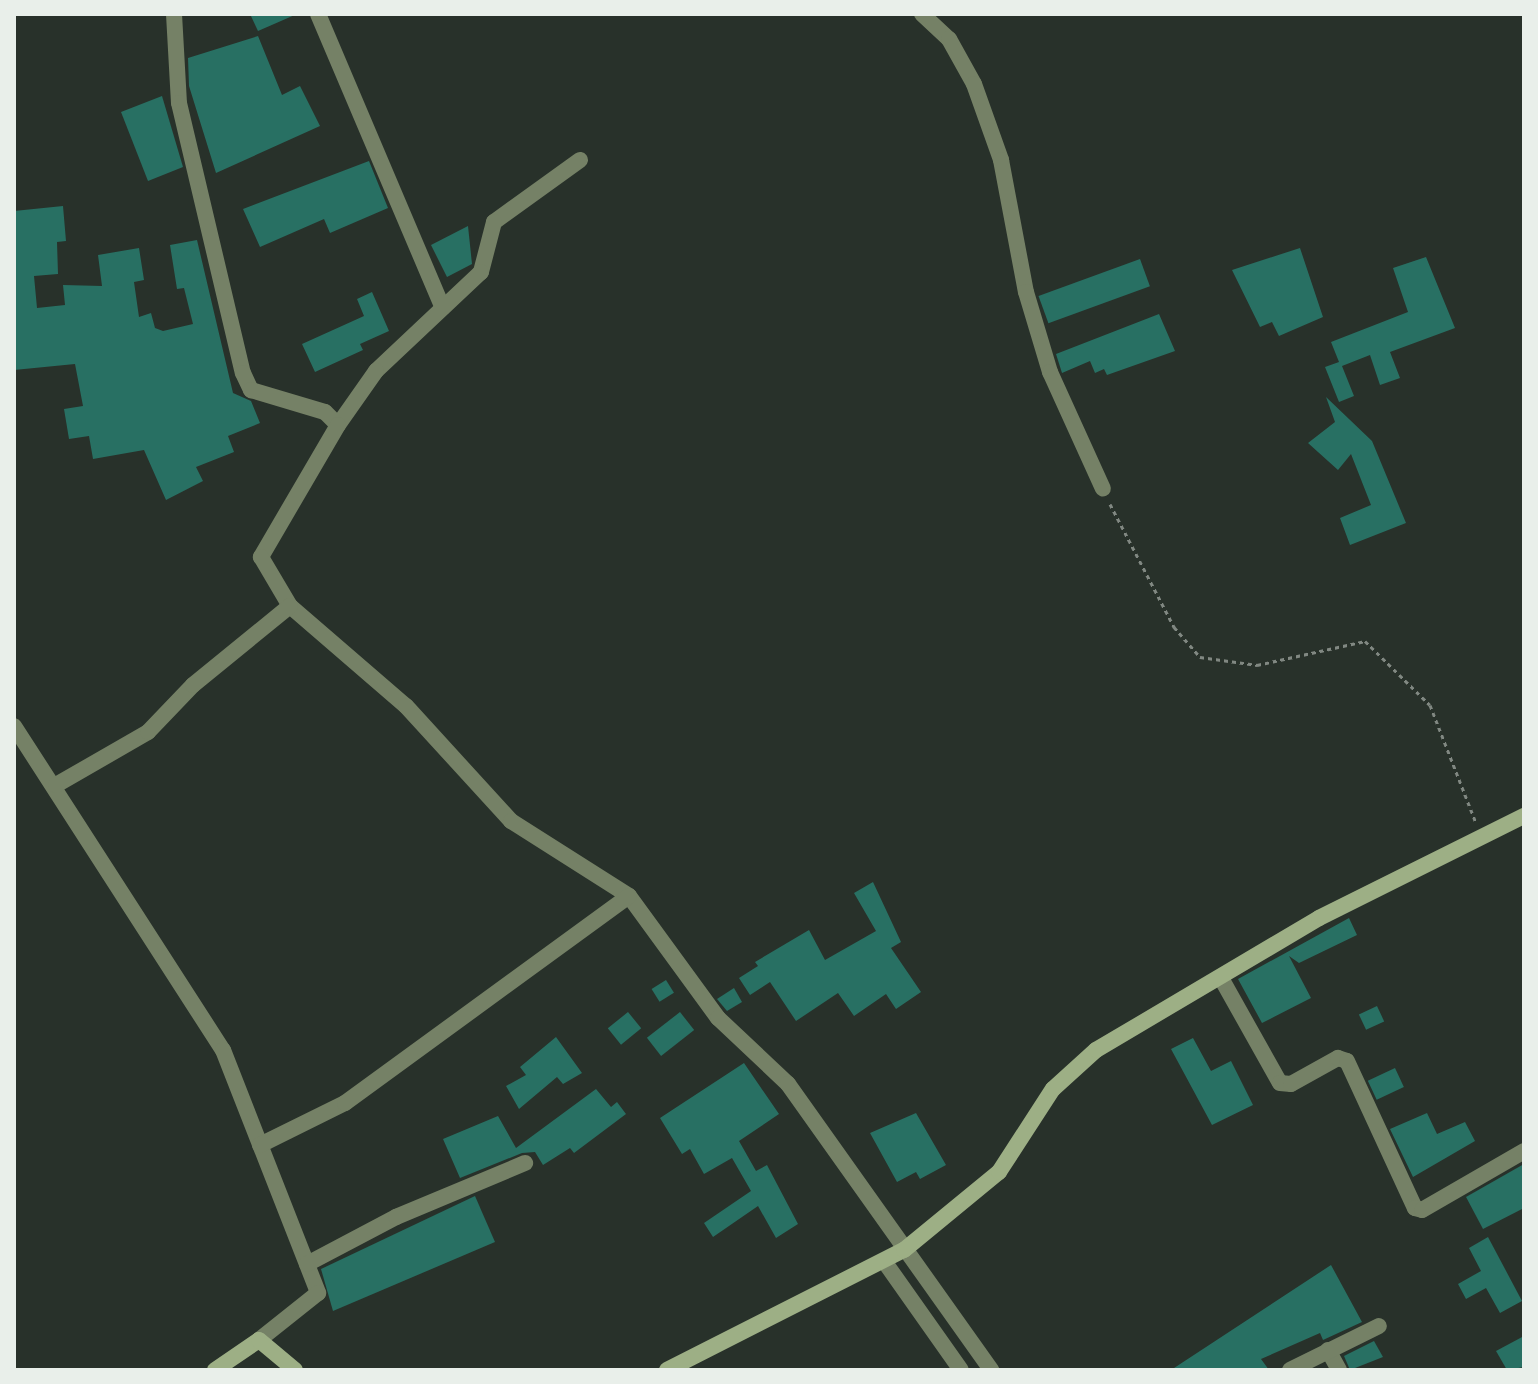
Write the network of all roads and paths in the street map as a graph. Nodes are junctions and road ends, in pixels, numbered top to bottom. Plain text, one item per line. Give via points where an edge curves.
1 (174, 14) edge
2 (318, 14) edge
3 (922, 14) edge
4 (580, 160) dead end
5 (443, 308) junction
6 (338, 425) junction
7 (1103, 489) joint
8 (290, 606) junction
9 (14, 726) edge
10 (56, 785) junction
11 (1524, 816) edge
12 (1481, 837) junction
13 (629, 896) junction
14 (1221, 978) junction
15 (260, 1145) junction
16 (1524, 1151) edge
17 (525, 1163) dead end
18 (904, 1250) junction
19 (884, 1261) junction
20 (307, 1264) junction
21 (1379, 1326) dead end
22 (259, 1340) junction
23 (1328, 1350) junction
24 (215, 1370) edge
25 (295, 1370) edge
26 (667, 1370) edge
27 (961, 1370) edge
28 (991, 1370) edge
29 (1290, 1370) edge
30 (1339, 1370) edge

1 - 6 street via 179,103 243,373 251,390 325,412
2 - 5 street
3 - 7 street via 949,39 974,84 1001,160 1026,292 1050,372
4 - 5 street via 494,222 481,272
5 - 6 street via 376,371
6 - 8 street via 261,557
7 - 12 path via 1174,627 1200,657 1257,665 1365,641 1430,705
8 - 10 street via 193,685 148,732
8 - 13 street via 406,706 511,821
9 - 10 street
10 - 15 street via 223,1050
11 - 12 street
12 - 14 street via 1319,918
13 - 15 street via 345,1103
13 - 18 street via 718,1018 788,1084
14 - 16 street via 1284,1086 1338,1058 1347,1061 1415,1208 1422,1210
14 - 18 street via 1096,1050 1053,1089 999,1172
15 - 20 street
17 - 20 street via 396,1217
18 - 19 street
18 - 28 street
19 - 26 street
19 - 27 street
20 - 22 street via 318,1293
21 - 23 street
22 - 24 street
22 - 25 street
23 - 29 street
23 - 30 street

